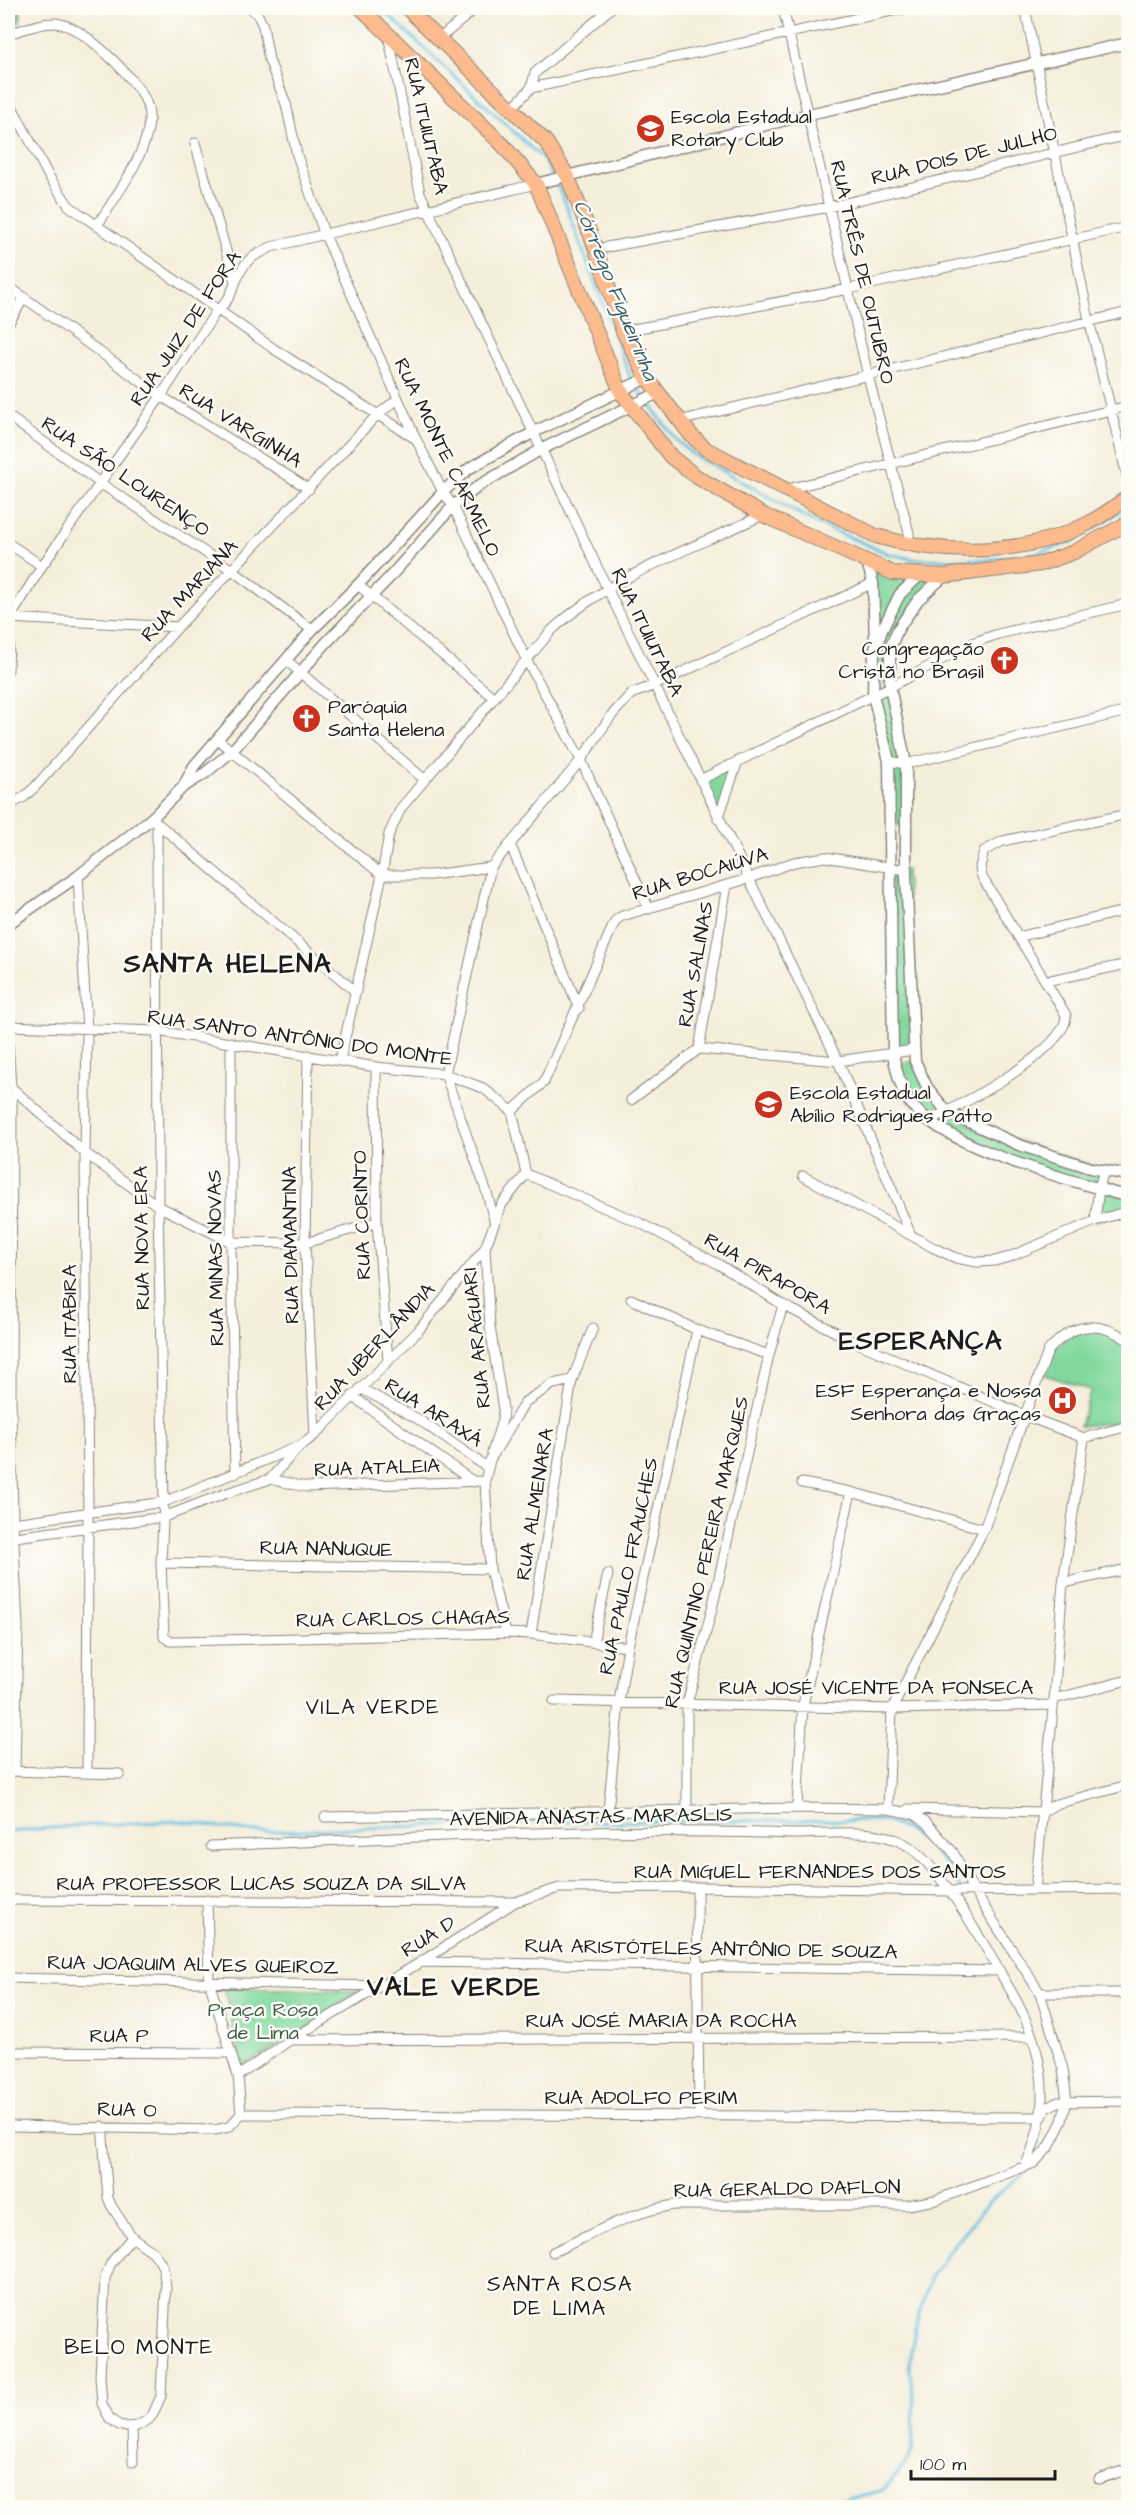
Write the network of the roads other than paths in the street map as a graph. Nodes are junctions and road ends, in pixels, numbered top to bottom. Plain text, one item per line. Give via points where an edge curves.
1 (251, 8) edge
2 (361, 8) edge
3 (407, 8) edge
4 (476, 8) edge
5 (611, 8) edge
6 (783, 8) edge
7 (905, 8) edge
8 (1025, 8) edge
9 (789, 32) junction
10 (388, 33) junction
11 (8, 34) edge
12 (440, 38) junction
13 (1128, 43) edge
14 (1036, 62) junction
15 (531, 88) junction
16 (8, 99) edge
17 (511, 109) junction
18 (809, 114) junction
19 (1128, 135) edge
20 (195, 143) dead end
21 (1053, 152) junction
22 (560, 177) junction
23 (536, 184) junction
24 (829, 207) junction
25 (428, 208) junction
26 (97, 226) junction
27 (1128, 227) edge
28 (324, 233) junction
29 (1072, 240) junction
30 (596, 249) junction
31 (235, 282) junction
32 (8, 286) edge
33 (849, 289) junction
34 (24, 298) junction
35 (217, 310) junction
36 (1128, 312) edge
37 (1089, 320) junction
38 (8, 324) edge
39 (623, 331) junction
40 (868, 376) junction
41 (647, 378) junction
42 (621, 392) junction
43 (658, 393) junction
44 (161, 396) junction
45 (398, 399) junction
46 (631, 405) junction
47 (1128, 406) edge
48 (1112, 409) junction
49 (377, 415) junction
50 (8, 416) edge
51 (679, 421) junction
52 (534, 432) junction
53 (416, 439) junction
54 (542, 449) junction
55 (892, 463) junction
56 (1128, 480) edge
57 (100, 483) junction
58 (309, 489) junction
59 (784, 490) junction
60 (443, 492) junction
61 (1128, 497) edge
62 (453, 506) junction
63 (763, 515) junction
64 (1128, 523) edge
65 (8, 543) edge
66 (909, 544) junction
67 (867, 562) junction
68 (42, 566) junction
69 (232, 570) junction
70 (920, 575) junction
71 (944, 576) junction
72 (873, 582) junction
73 (358, 585) junction
74 (607, 588) junction
75 (372, 596) junction
76 (1128, 604) edge
77 (9, 618) edge
78 (178, 627) junction
79 (312, 630) junction
80 (874, 652) junction
81 (526, 659) junction
82 (286, 660) junction
83 (8, 670) edge
84 (300, 673) junction
85 (655, 685) junction
86 (890, 687) junction
87 (873, 695) junction
88 (493, 698) junction
89 (1128, 711) edge
90 (217, 739) junction
91 (231, 752) junction
92 (581, 760) junction
93 (738, 760) junction
94 (889, 761) junction
95 (906, 764) junction
96 (425, 780) junction
97 (700, 780) junction
98 (183, 787) junction
99 (8, 806) edge
100 (1128, 814) edge
101 (718, 819) junction
102 (155, 821) junction
103 (510, 844) junction
104 (491, 867) junction
105 (891, 868) junction
106 (906, 870) junction
107 (78, 876) junction
108 (382, 876) junction
109 (747, 879) junction
110 (727, 885) junction
111 (649, 909) junction
112 (1128, 910) edge
113 (8, 924) edge
114 (1018, 937) junction
115 (1128, 964) edge
116 (1046, 981) junction
117 (356, 992) junction
118 (579, 1008) junction
119 (8, 1026) edge
120 (87, 1030) junction
121 (157, 1031) junction
122 (8, 1041) edge
123 (231, 1042) junction
124 (699, 1050) junction
125 (914, 1050) junction
126 (893, 1054) junction
127 (308, 1055) junction
128 (340, 1060) junction
129 (838, 1061) junction
130 (376, 1067) junction
131 (445, 1074) junction
132 (11, 1087) junction
133 (631, 1100) dead end
134 (10, 1102) edge
135 (512, 1111) junction
136 (946, 1112) junction
137 (928, 1121) junction
138 (85, 1153) junction
139 (1104, 1170) junction
140 (9, 1173) edge
141 (526, 1174) junction
142 (1128, 1175) edge
143 (803, 1176) dead end
144 (1099, 1188) junction
145 (1128, 1197) edge
146 (158, 1206) junction
147 (1128, 1211) edge
148 (494, 1220) junction
149 (1095, 1221) junction
150 (377, 1222) junction
151 (911, 1235) junction
152 (231, 1242) junction
153 (305, 1243) junction
154 (485, 1248) junction
155 (10, 1254) edge
156 (631, 1299) dead end
157 (783, 1305) junction
158 (9, 1327) edge
159 (593, 1328) dead end
160 (697, 1330) junction
161 (1128, 1340) edge
162 (769, 1355) junction
163 (388, 1361) junction
164 (572, 1380) junction
165 (360, 1388) junction
166 (352, 1396) junction
167 (9, 1397) edge
168 (1026, 1416) junction
169 (1128, 1426) edge
170 (315, 1435) junction
171 (1084, 1438) junction
172 (299, 1446) junction
173 (489, 1464) junction
174 (235, 1474) junction
175 (10, 1475) edge
176 (270, 1479) junction
177 (474, 1482) junction
178 (485, 1482) junction
179 (802, 1483) dead end
180 (851, 1492) junction
181 (164, 1502) junction
182 (88, 1513) junction
183 (164, 1517) junction
184 (13, 1523) junction
185 (87, 1528) junction
186 (984, 1529) junction
187 (10, 1538) edge
188 (161, 1563) junction
189 (490, 1569) junction
190 (1128, 1569) edge
191 (608, 1574) dead end
192 (1063, 1583) junction
193 (8, 1626) edge
194 (18, 1627) junction
195 (506, 1633) junction
196 (531, 1634) junction
197 (177, 1641) joint
198 (593, 1642) junction
199 (628, 1647) junction
200 (1128, 1680) edge
201 (12, 1700) edge
202 (554, 1701) dead end
203 (619, 1702) junction
204 (1054, 1702) junction
205 (687, 1704) junction
206 (803, 1705) junction
207 (892, 1709) junction
208 (11, 1771) edge
209 (87, 1772) junction
210 (120, 1774) dead end
211 (1128, 1785) edge
212 (797, 1808) junction
213 (888, 1809) junction
214 (608, 1811) junction
215 (687, 1811) junction
216 (1042, 1812) junction
217 (325, 1817) dead end
218 (211, 1846) dead end
219 (697, 1887) junction
220 (1128, 1889) edge
221 (1035, 1890) junction
222 (949, 1891) junction
223 (974, 1891) junction
224 (8, 1900) edge
225 (207, 1900) junction
226 (514, 1902) junction
227 (421, 1962) junction
228 (698, 1965) junction
229 (1000, 1971) junction
230 (8, 1978) edge
231 (209, 1981) junction
232 (378, 1986) junction
233 (1040, 1993) junction
234 (1128, 1993) edge
235 (699, 2037) junction
236 (1032, 2037) junction
237 (290, 2040) junction
238 (8, 2052) edge
239 (231, 2053) junction
240 (238, 2076) junction
241 (1067, 2101) junction
242 (1128, 2101) edge
243 (241, 2115) junction
244 (699, 2115) junction
245 (1042, 2117) junction
246 (8, 2126) edge
247 (102, 2126) junction
248 (1024, 2168) junction
249 (132, 2237) junction
250 (554, 2252) dead end
251 (132, 2427) junction
252 (133, 2462) dead end
253 (1128, 2469) edge
254 (1099, 2479) dead end

1 - 28 street, RUA MONTE CARMELO via 263,26 269,60
2 - 10 main road
3 - 12 main road
4 - 12 street
5 - 15 street via 535,73
6 - 9 street, RUA TRÊS DE OUTUBRO
7 - 9 street
8 - 14 street
9 - 15 street
9 - 18 street, RUA TRÊS DE OUTUBRO
10 - 23 main road via 502,144
10 - 25 street, RUA ITUIUTABA via 420,194
11 - 26 street via 48,23 70,27 92,40 141,91 150,119 141,152
12 - 17 main road
13 - 14 street
14 - 18 street
14 - 21 street
15 - 17 street
16 - 26 street via 50,179 69,206
17 - 22 main road via 546,142
18 - 22 street
18 - 24 street, RUA TRÊS DE OUTUBRO
19 - 21 street, RUA DOIS DE JULHO
20 - 31 street
21 - 24 street, RUA DOIS DE JULHO
21 - 29 street
22 - 23 street
22 - 30 main road
23 - 25 street, RUA JUIZ DE FORA
23 - 42 main road
24 - 30 street, RUA DOIS DE JULHO
24 - 33 street, RUA TRÊS DE OUTUBRO
25 - 28 street, RUA JUIZ DE FORA
25 - 52 street, RUA ITUIUTABA
26 - 35 street
27 - 29 street
28 - 31 street, RUA JUIZ DE FORA via 271,247 249,260
28 - 45 street, RUA MONTE CARMELO
29 - 33 street
29 - 37 street
30 - 39 main road
31 - 35 street, RUA JUIZ DE FORA via 226,304
32 - 34 street, RUA VARGINHA
33 - 39 street
33 - 40 street, RUA TRÊS DE OUTUBRO
34 - 38 street
34 - 44 street, RUA VARGINHA
35 - 44 street, RUA JUIZ DE FORA
35 - 49 street
36 - 37 street
37 - 40 street
37 - 48 street
39 - 41 main road
40 - 51 street
40 - 55 street, RUA TRÊS DE OUTUBRO
41 - 42 street
41 - 43 main road
42 - 46 main road
42 - 52 street
43 - 46 street
43 - 51 main road
44 - 57 street, RUA JUIZ DE FORA
44 - 58 street, RUA VARGINHA
45 - 49 street, RUA MARIANA
45 - 53 street, RUA MONTE CARMELO
46 - 54 street
46 - 63 main road via 671,457 697,477
47 - 48 street
48 - 55 street
48 - 56 street
49 - 53 street
49 - 58 street, RUA MARIANA
50 - 57 street, RUA SÃO LOURENÇO
51 - 59 main road via 706,449
52 - 54 street, RUA ITUIUTABA
52 - 60 street via 470,468
53 - 60 street, RUA MONTE CARMELO
54 - 62 street via 480,485
54 - 74 street, RUA ITUIUTABA
55 - 59 street
55 - 66 street, RUA TRÊS DE OUTUBRO
57 - 68 street, RUA JUIZ DE FORA
57 - 69 street, RUA SÃO LOURENÇO
58 - 69 street, RUA MARIANA
59 - 66 main road via 876,536
60 - 62 street, RUA MONTE CARMELO
60 - 73 street
61 - 66 main road via 1088,524 1023,546 941,548
62 - 75 street
62 - 81 street, RUA MONTE CARMELO
63 - 67 main road
63 - 74 street
64 - 71 main road via 1074,552 1041,564
65 - 68 street
67 - 70 main road via 893,573
67 - 72 street
68 - 77 street, RUA JUIZ DE FORA
69 - 78 street, RUA MARIANA
69 - 79 street, RUA SÃO LOURENÇO
70 - 71 main road
70 - 80 street via 900,594
71 - 86 street via 918,600 898,629 890,648
72 - 80 street
72 - 85 street
73 - 75 street
73 - 79 street
74 - 81 street via 575,609
74 - 85 street, RUA ITUIUTABA
75 - 84 street
75 - 88 street
76 - 86 street via 998,634 938,660
77 - 78 street
77 - 83 street, RUA JUIZ DE FORA
78 - 99 street, RUA MARIANA via 35,787
79 - 82 street
80 - 87 street
81 - 88 street
81 - 92 street, RUA MONTE CARMELO
82 - 84 street
82 - 90 street
84 - 91 street
84 - 96 street
85 - 92 street via 631,694
85 - 97 street, RUA ITUIUTABA
86 - 87 street
86 - 95 street
87 - 93 street
87 - 94 street
88 - 96 street
89 - 95 street
90 - 91 street
90 - 98 street via 194,766
91 - 98 street
91 - 108 street
92 - 103 street
92 - 111 street, RUA MONTE CARMELO
93 - 97 street
93 - 101 street
94 - 95 street
94 - 105 street
95 - 106 street
96 - 108 street via 394,820
97 - 101 street, RUA ITUIUTABA
98 - 102 street
100 - 114 street via 1003,841 984,851 982,877
101 - 109 street, RUA ITUIUTABA
102 - 107 street
102 - 117 street
102 - 121 street, RUA NOVA ERA
103 - 104 street
103 - 118 street
104 - 108 street
104 - 131 street
105 - 106 street, RUA BOCAIÚVA
105 - 109 street, RUA BOCAIÚVA via 825,857 794,862
105 - 126 street
106 - 125 street
107 - 113 street
107 - 120 street, RUA ITABIRA
108 - 117 street
109 - 110 street, RUA BOCAIÚVA
109 - 129 street, RUA ITUIUTABA
110 - 111 street, RUA BOCAIÚVA
110 - 124 street, RUA SALINAS
111 - 118 street, RUA BOCAIÚVA via 616,920
112 - 114 street
114 - 116 street
115 - 116 street
116 - 136 street via 1066,1015 1063,1030 1044,1050 1000,1082
117 - 128 street
118 - 135 street, RUA BOCAIÚVA via 544,1082
119 - 120 street, RUA SANTO ANTÔNIO DO MONTE
120 - 121 street, RUA SANTO ANTÔNIO DO MONTE
120 - 138 street, RUA ITABIRA
121 - 123 street, RUA SANTO ANTÔNIO DO MONTE
121 - 146 street, RUA NOVA ERA
122 - 132 street
123 - 127 street, RUA SANTO ANTÔNIO DO MONTE
123 - 152 street, RUA MINAS NOVAS
124 - 129 street
124 - 133 street
125 - 126 street
125 - 136 street via 927,1087
126 - 129 street
126 - 137 street via 909,1101
127 - 128 street, RUA SANTO ANTÔNIO DO MONTE
127 - 153 street, RUA DIAMANTINA
128 - 130 street, RUA SANTO ANTÔNIO DO MONTE
129 - 151 street, RUA ITUIUTABA
130 - 131 street, RUA SANTO ANTÔNIO DO MONTE
130 - 150 street, RUA CORINTO
131 - 135 street, RUA SANTO ANTÔNIO DO MONTE via 483,1088
131 - 148 street
132 - 134 street
132 - 138 street
134 - 140 street
135 - 141 street
136 - 137 street
136 - 139 street via 1019,1145
137 - 144 street via 1006,1159
138 - 146 street
138 - 182 street, RUA ITABIRA
139 - 142 street
139 - 144 street
140 - 155 street
141 - 148 street, RUA UBERLÂNDIA via 506,1197
141 - 157 street, RUA PIRAPORA via 640,1223 718,1264
143 - 151 street
144 - 145 street
144 - 149 street
146 - 152 street
146 - 181 street, RUA NOVA ERA
147 - 149 street
148 - 154 street, RUA UBERLÂNDIA
149 - 151 street via 1009,1257 977,1262 956,1258
150 - 153 street
150 - 163 street, RUA CORINTO
152 - 153 street
152 - 174 street, RUA MINAS NOVAS
153 - 170 street, RUA DIAMANTINA
154 - 163 street, RUA UBERLÂNDIA via 418,1331
154 - 173 street, RUA ARAGUARI via 490,1327 503,1409
155 - 158 street
156 - 160 street
157 - 162 street, RUA QUINTINO PEREIRA MARQUES
157 - 168 street, RUA PIRAPORA via 897,1362
158 - 167 street
159 - 164 street, RUA ALMENARA
160 - 162 street
160 - 199 street, RUA PAULO FRAUCHES
161 - 168 street via 1112,1329 1096,1326 1059,1338 1039,1370
162 - 205 street, RUA QUINTINO PEREIRA MARQUES
163 - 165 street, RUA UBERLÂNDIA
164 - 173 street via 554,1384 525,1402
164 - 196 street, RUA ALMENARA
165 - 166 street, RUA UBERLÂNDIA
165 - 173 street, RUA ARAXÁ
166 - 170 street, RUA UBERLÂNDIA
166 - 177 street, RUA ARAXÁ
167 - 175 street
168 - 171 street, RUA PIRAPORA
168 - 186 street
169 - 171 street
170 - 172 street, RUA UBERLÂNDIA
171 - 192 street
172 - 174 street, RUA UBERLÂNDIA
172 - 176 street, RUA UBERLÂNDIA
173 - 178 street
174 - 181 street, RUA UBERLÂNDIA
175 - 184 street
176 - 177 street, RUA ATALEIA via 306,1488
176 - 183 street, RUA UBERLÂNDIA
177 - 178 street, RUA ATALEIA
178 - 189 street
179 - 180 street
180 - 186 street
180 - 206 street
181 - 182 street, RUA UBERLÂNDIA
181 - 183 street, RUA NOVA ERA
182 - 184 street, RUA UBERLÂNDIA
182 - 185 street, RUA ITABIRA
183 - 185 street, RUA UBERLÂNDIA
183 - 188 street, RUA NOVA ERA
184 - 187 street
185 - 187 street, RUA UBERLÂNDIA
185 - 209 street, RUA ITABIRA
186 - 207 street
187 - 194 street
188 - 189 street, RUA NANUQUE
188 - 197 street, RUA NOVA ERA via 163,1634 170,1641
189 - 195 street
190 - 192 street
191 - 198 street
192 - 204 street
193 - 194 street
194 - 201 street
195 - 196 street, RUA CARLOS CHAGAS
195 - 197 street, RUA CARLOS CHAGAS
196 - 198 street, RUA CARLOS CHAGAS
198 - 199 street, RUA CARLOS CHAGAS
199 - 203 street, RUA PAULO FRAUCHES
200 - 204 street, RUA JOSÉ VICENTE DA FONSECA
201 - 208 street
202 - 203 street, RUA JOSÉ VICENTE DA FONSECA
203 - 205 street, RUA JOSÉ VICENTE DA FONSECA
203 - 214 street, RUA PAULO FRAUCHES
204 - 207 street, RUA JOSÉ VICENTE DA FONSECA
204 - 216 street
205 - 206 street, RUA JOSÉ VICENTE DA FONSECA
205 - 215 street, RUA QUINTINO PEREIRA MARQUES
206 - 207 street, RUA JOSÉ VICENTE DA FONSECA
206 - 212 street
207 - 213 street
208 - 209 street
209 - 210 street
211 - 216 street via 1056,1804
212 - 213 street, AVENIDA ANASTAS MARASLIS
212 - 215 street, AVENIDA ANASTAS MARASLIS
213 - 216 street
213 - 223 street, AVENIDA ANASTAS MARASLIS via 914,1814 926,1822 953,1852
214 - 215 street, AVENIDA ANASTAS MARASLIS
214 - 217 street, AVENIDA ANASTAS MARASLIS
216 - 221 street
218 - 222 street, AVENIDA ANASTAS MARASLIS via 585,1832 874,1833 918,1854
219 - 222 street, RUA MIGUEL FERNANDES DOS SANTOS
219 - 226 street, RUA MIGUEL FERNANDES DOS SANTOS via 559,1888
219 - 228 street
220 - 221 street, RUA MIGUEL FERNANDES DOS SANTOS
221 - 223 street, RUA MIGUEL FERNANDES DOS SANTOS
222 - 223 street, RUA MIGUEL FERNANDES DOS SANTOS
222 - 229 street, AVENIDA ANASTAS MARASLIS
223 - 233 street, AVENIDA ANASTAS MARASLIS
224 - 225 street, RUA PROFESSOR LUCAS SOUZA DA SILVA
225 - 226 street, RUA PROFESSOR LUCAS SOUZA DA SILVA
225 - 231 street
226 - 227 street, RUA D
227 - 228 street, RUA ARISTÓTELES ANTÔNIO DE SOUZA
227 - 232 street, RUA D
228 - 229 street, RUA ARISTÓTELES ANTÔNIO DE SOUZA
228 - 235 street
229 - 236 street, AVENIDA ANASTAS MARASLIS
230 - 231 street, RUA JOAQUIM ALVES QUEIROZ
231 - 232 street, RUA JOAQUIM ALVES QUEIROZ
231 - 239 street
232 - 237 street, RUA D
233 - 234 street
233 - 241 street, AVENIDA ANASTAS MARASLIS via 1063,2068
235 - 236 street, RUA JOSÉ MARIA DA ROCHA
235 - 237 street, RUA JOSÉ MARIA DA ROCHA
235 - 244 street
236 - 245 street, AVENIDA ANASTAS MARASLIS via 1043,2083
237 - 240 street, RUA D
238 - 239 street, RUA P
239 - 240 street
240 - 243 street
241 - 242 street
241 - 245 street via 1051,2105
241 - 248 street, RUA GERALDO DAFLON via 1049,2147 1035,2163
243 - 244 street, RUA ADOLFO PERIM
243 - 247 street, RUA O via 229,2127 215,2130
244 - 245 street, RUA ADOLFO PERIM
245 - 248 street, AVENIDA ANASTAS MARASLIS
246 - 247 street, RUA O
247 - 249 street via 108,2198
248 - 250 street, RUA GERALDO DAFLON via 936,2200 908,2205 656,2208
249 - 251 street via 111,2263 105,2278 100,2376 102,2404 110,2419
249 - 251 street via 159,2259 166,2287 161,2396 148,2420
251 - 252 street
253 - 254 street

